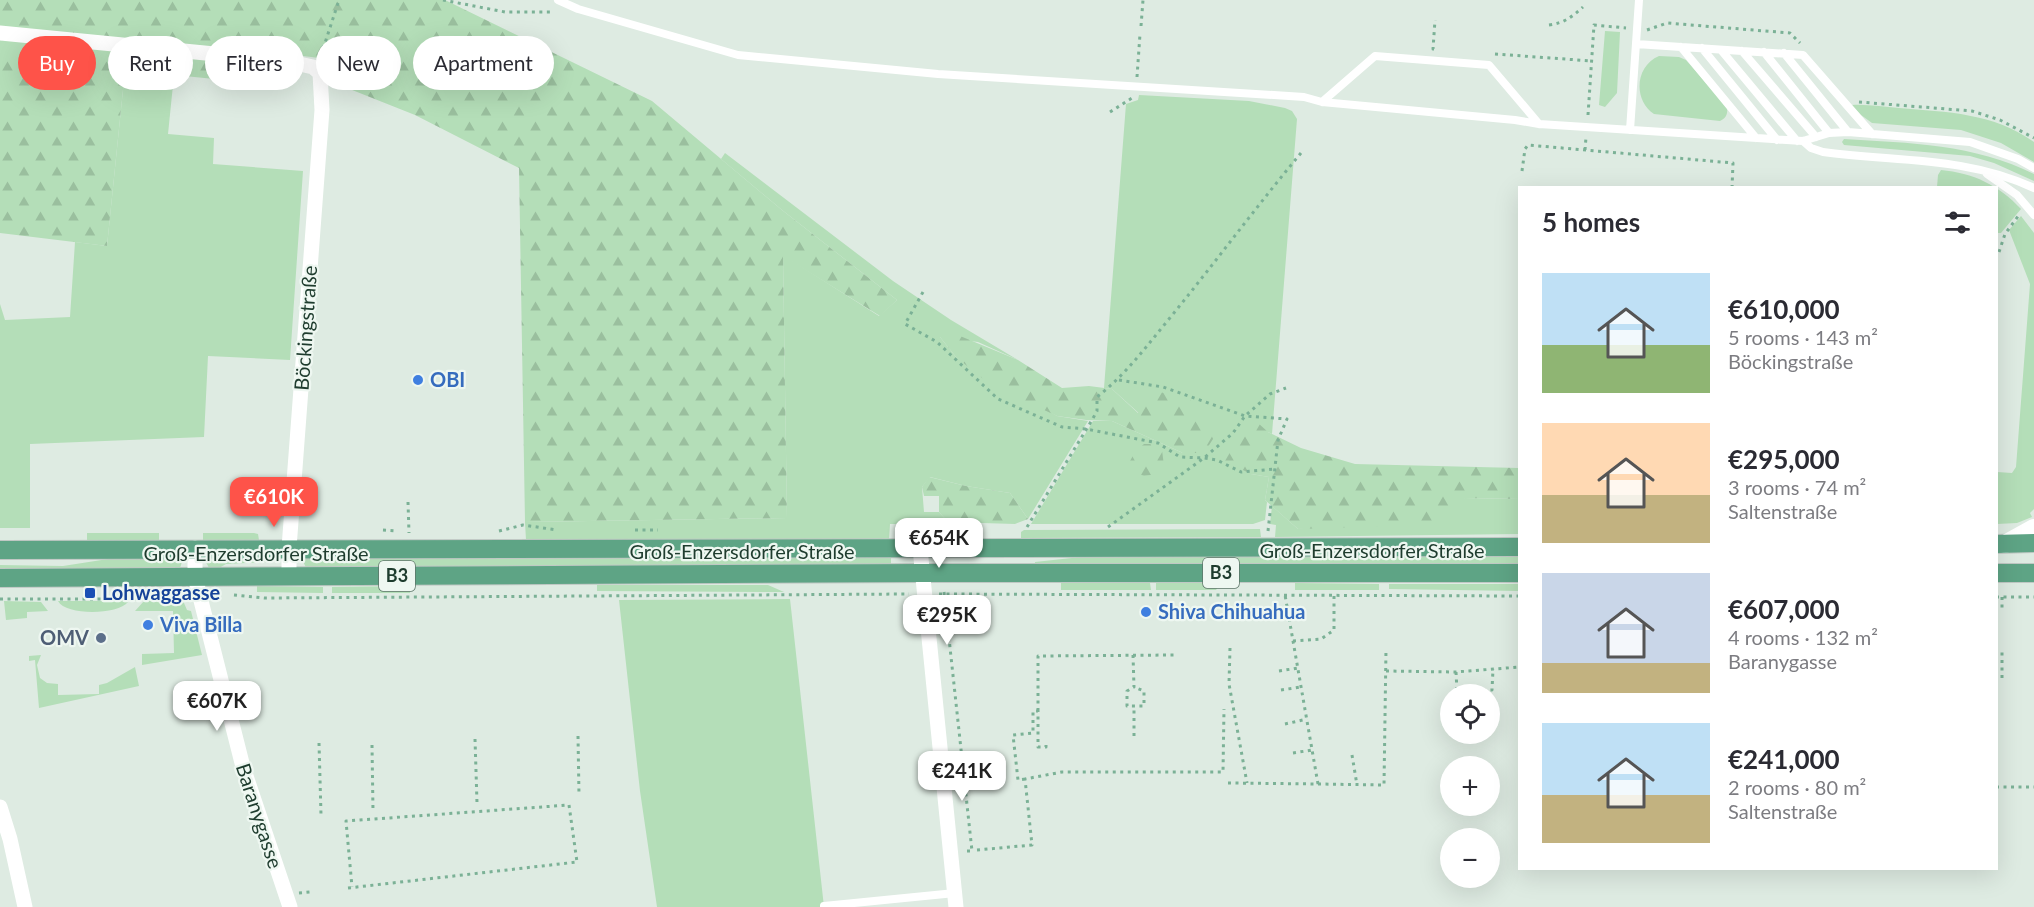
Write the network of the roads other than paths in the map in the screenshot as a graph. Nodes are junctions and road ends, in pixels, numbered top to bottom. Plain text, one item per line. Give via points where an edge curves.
1 (558, 0) edge
2 (1639, 0) edge
3 (0, 33) edge
4 (1636, 44) junction
5 (1681, 47) junction
6 (1702, 48) junction
7 (1721, 50) junction
8 (1742, 51) junction
9 (1764, 52) junction
10 (1784, 53) junction
11 (1322, 102) junction
12 (1539, 124) junction
13 (1630, 130) junction
14 (1848, 132) junction
15 (1829, 133) junction
16 (1872, 134) junction
17 (1816, 137) junction
18 (1756, 138) junction
19 (1777, 140) junction
20 (1800, 141) junction
21 (1975, 167) junction
22 (2034, 168) edge
23 (2034, 188) edge
24 (2034, 215) edge
25 (2034, 528) edge
26 (2034, 543) edge
27 (2001, 544) edge
28 (1518, 547) edge
29 (195, 548) junction
30 (289, 548) junction
31 (920, 548) junction
32 (0, 550) edge
33 (923, 573) junction
34 (1518, 573) edge
35 (1998, 573) edge
36 (2034, 573) edge
37 (289, 576) junction
38 (195, 577) junction
39 (0, 578) edge
40 (0, 807) edge
41 (956, 900) edge
42 (824, 906) edge
43 (25, 907) edge
44 (290, 907) edge

1 - 11 lane via 738,55
2 - 4 lane
3 - 30 street, Böckingstraße via 286,62 317,73 322,110
4 - 5 lane
4 - 13 lane
5 - 6 lane
5 - 18 lane
6 - 7 lane
6 - 19 lane
7 - 8 lane
7 - 20 lane
8 - 9 lane
8 - 17 lane
9 - 10 lane
9 - 15 lane
10 - 14 lane
10 - 16 lane via 1803,55
11 - 12 lane
11 - 12 lane via 1375,56 1489,64
12 - 13 lane
13 - 18 lane
14 - 15 lane
14 - 16 lane
15 - 17 lane
16 - 22 lane via 1970,142
17 - 20 lane
18 - 19 lane
19 - 20 lane
20 - 21 lane via 1823,152
21 - 23 lane
21 - 24 lane via 2018,195
25 - 27 street
26 - 27 main road
28 - 31 main road, Groß-Enzersdorfer Straße / B3
29 - 30 main road, Groß-Enzersdorfer Straße / B3
29 - 32 main road, Groß-Enzersdorfer Straße / B3
29 - 38 street, Baranygasse
30 - 31 main road, Groß-Enzersdorfer Straße / B3
30 - 37 street, Böckingstraße
31 - 33 street
33 - 34 main road, Groß-Enzersdorfer Straße / B3
33 - 37 main road, Groß-Enzersdorfer Straße / B3
33 - 41 street
35 - 36 main road
37 - 38 main road, Groß-Enzersdorfer Straße / B3
38 - 39 main road, Groß-Enzersdorfer Straße / B3
38 - 44 street, Baranygasse via 243,767
40 - 43 street
41 - 42 lane

